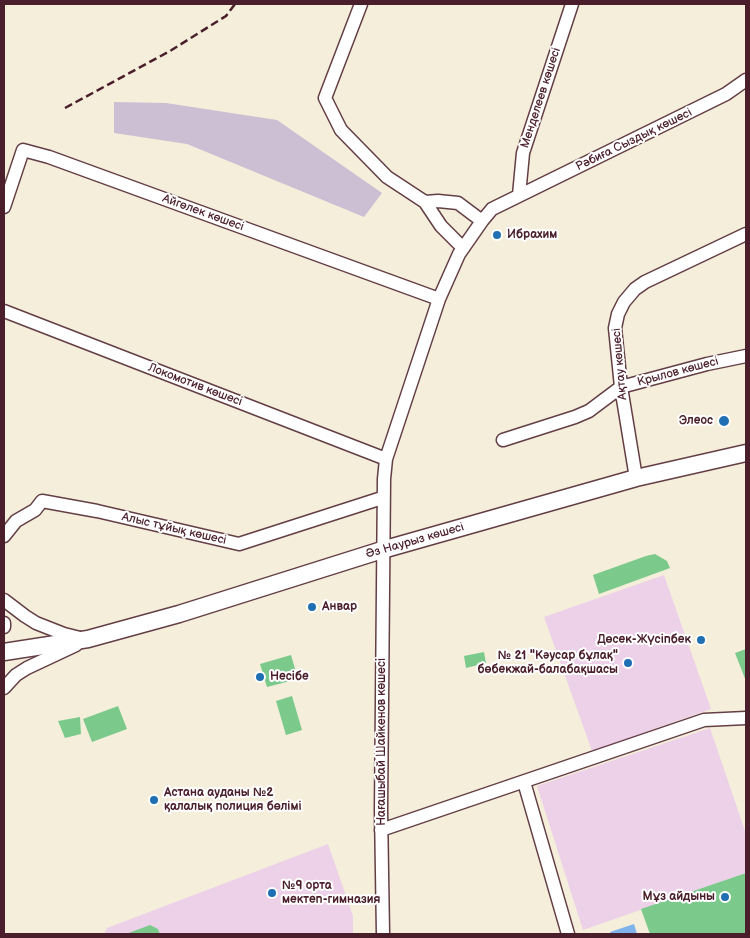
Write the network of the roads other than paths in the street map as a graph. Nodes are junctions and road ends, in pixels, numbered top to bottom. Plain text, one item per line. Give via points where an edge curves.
1 (361, 4) edge
2 (572, 4) edge
3 (746, 80) edge
4 (519, 195) junction
5 (425, 202) junction
6 (4, 207) edge
7 (482, 221) junction
8 (746, 234) edge
9 (463, 248) junction
10 (439, 299) junction
11 (4, 311) edge
12 (746, 356) edge
13 (621, 387) junction
14 (503, 440) dead end
15 (746, 453) edge
16 (386, 459) junction
17 (636, 478) junction
18 (382, 498) junction
19 (4, 536) edge
20 (382, 550) junction
21 (4, 600) edge
22 (4, 623) edge
23 (4, 627) edge
24 (88, 640) junction
25 (4, 652) edge
26 (4, 688) edge
27 (746, 718) edge
28 (524, 782) junction
29 (381, 830) junction
30 (383, 934) edge
31 (568, 934) edge

1 - 5 street via 325,98 341,130 387,177
2 - 4 street, Менделеев көшесі via 523,153
3 - 4 street, Рәбиға Сыздық көшесі via 726,94
4 - 7 street, Рәбиға Сыздық көшесі via 492,209
5 - 7 street via 458,203
5 - 9 street via 441,226
6 - 10 street, Айгөлек көшесі via 23,150
7 - 9 street, Рәбиға Сыздық көшесі
8 - 13 street, Ақтау көшесі via 654,276 635,289 624,302 615,328
9 - 10 street, Рәбиға Сыздық көшесі
10 - 16 street, Нағашыбай Шайкенов көшесі
11 - 16 street, Локомотив көшесі
12 - 13 street, Крылов көшесі
13 - 14 street, Крылов көшесі via 575,417
13 - 17 street, Ақтау көшесі
15 - 17 main road, Әз Наурыз көшесі
16 - 18 street, Нағашыбай Шайкенов көшесі
17 - 20 main road, Әз Наурыз көшесі
18 - 19 street, Алыс тұйық көшесі via 240,544 42,501
18 - 20 street, Нағашыбай Шайкенов көшесі
20 - 24 main road, Әз Наурыз көшесі
20 - 29 street, Нағашыбай Шайкенов көшесі
21 - 24 street via 42,625
22 - 23 street
24 - 25 main road, Әз Наурыз көшесі
24 - 26 street via 26,668
27 - 28 street via 704,720
28 - 29 street
28 - 31 street
29 - 30 street, Нағашыбай Шайкенов көшесі

